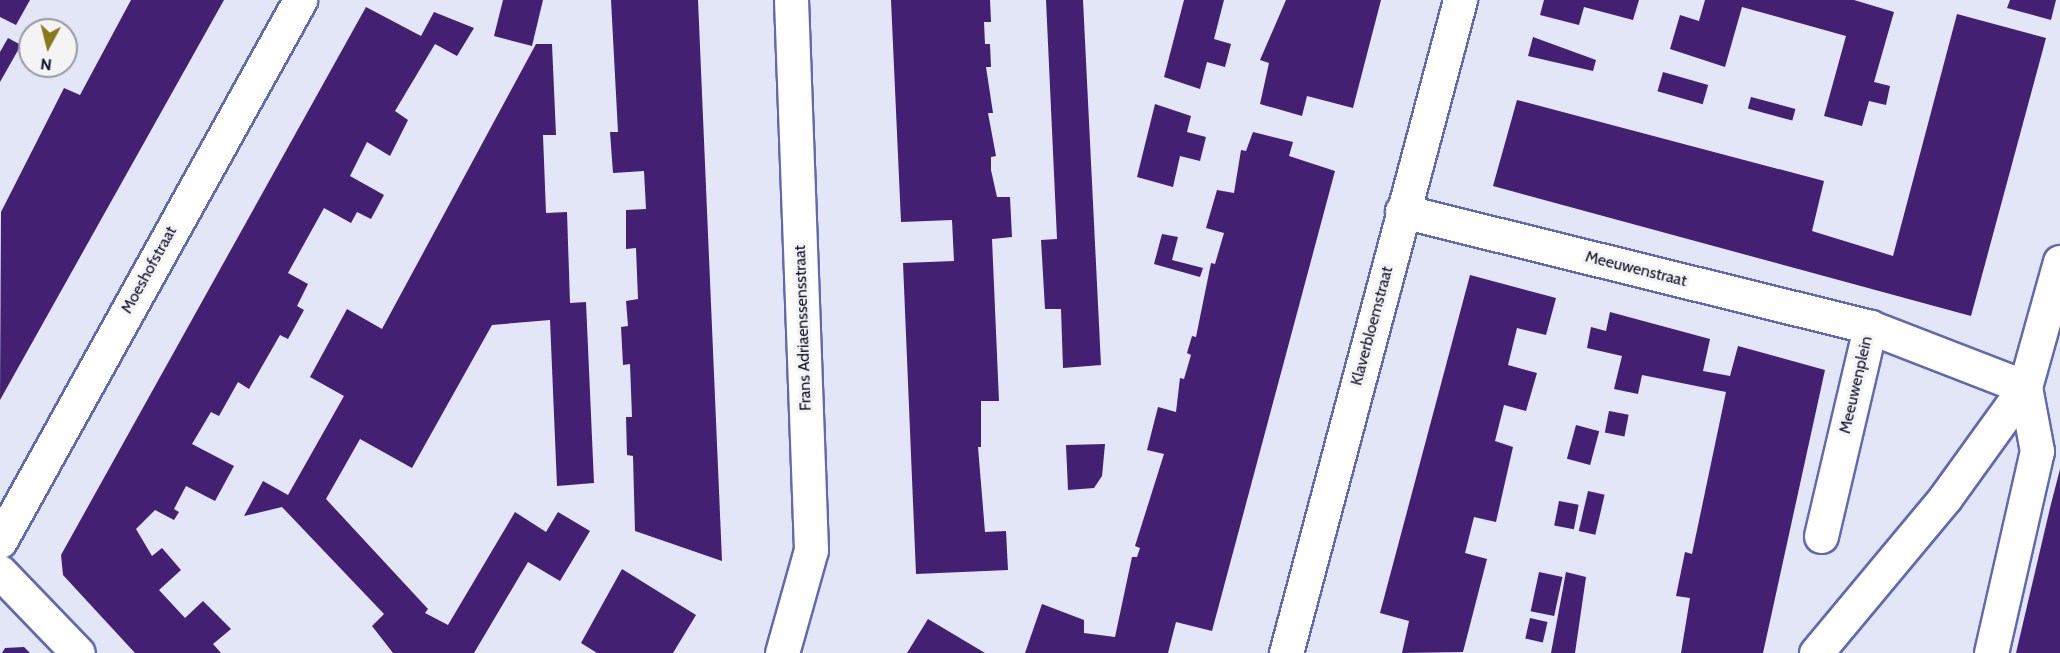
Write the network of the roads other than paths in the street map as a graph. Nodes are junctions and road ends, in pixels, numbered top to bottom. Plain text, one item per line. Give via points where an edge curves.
1 (300, 0) edge
2 (790, 0) edge
3 (1460, 0) edge
4 (1402, 212) junction
5 (2060, 262) edge
6 (1870, 327) junction
7 (2025, 387) junction
8 (1821, 536) dead end
9 (0, 541) edge
10 (0, 572) edge
11 (78, 653) edge
12 (782, 653) edge
13 (1286, 653) edge
14 (1816, 653) edge
15 (1991, 653) edge

1 - 9 street, Moeshofstraat
2 - 12 street, Frans Adriaenssensstraat via 811,550
3 - 4 street, Klaverbloemstraat
4 - 6 street, Meeuwenstraat
4 - 13 street, Klaverbloemstraat
5 - 7 street
6 - 7 street, Meeuwenplein
6 - 8 street, Meeuwenplein
7 - 14 street via 1946,498
7 - 15 street via 2037,451
10 - 11 street

